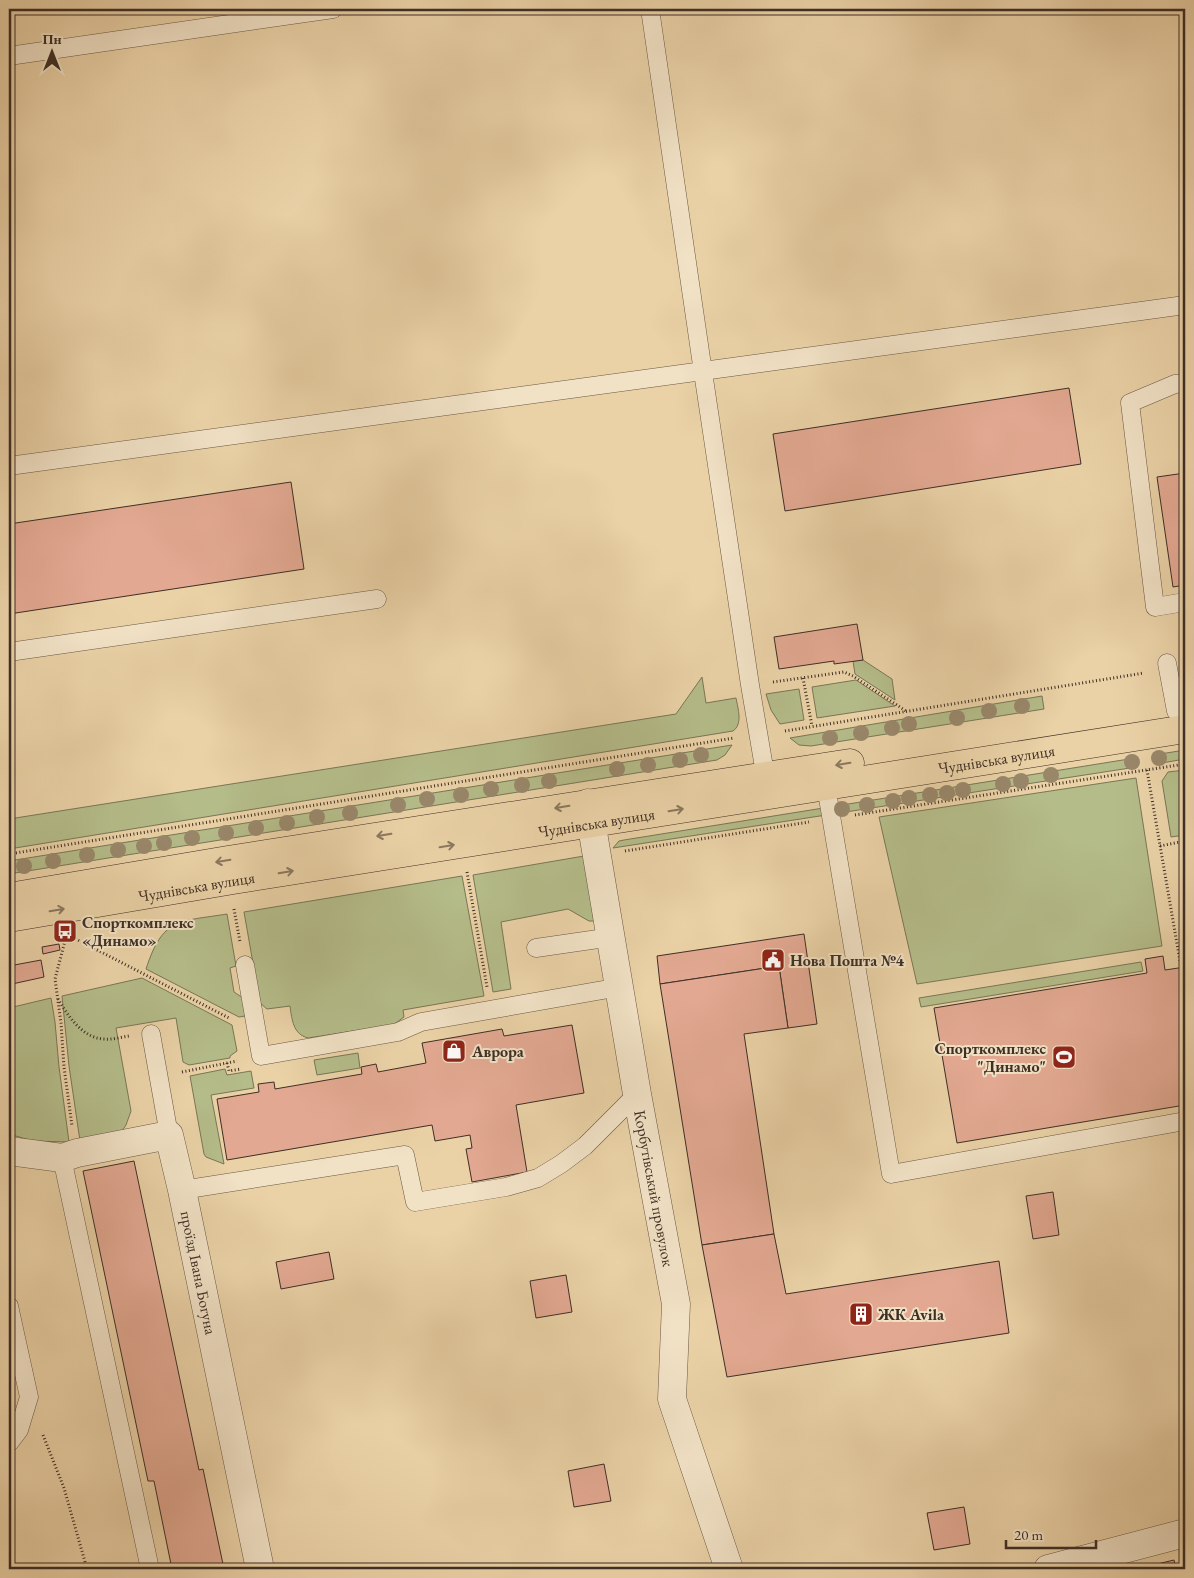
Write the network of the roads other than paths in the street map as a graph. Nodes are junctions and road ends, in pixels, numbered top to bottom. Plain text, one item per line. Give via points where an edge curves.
1 (333, 9) edge
2 (650, 9) edge
3 (9, 56) edge
4 (1185, 305) edge
5 (703, 372) junction
6 (1185, 383) edge
7 (9, 466) edge
8 (377, 599) dead end
9 (1185, 602) edge
10 (9, 652) edge
11 (1168, 666) road end
12 (1182, 717) edge
13 (768, 786) junction
14 (826, 786) junction
15 (590, 813) junction
16 (9, 897) edge
17 (9, 918) edge
18 (612, 937) junction
19 (536, 948) dead end
20 (245, 965) dead end
21 (620, 987) junction
22 (151, 1034) road end
23 (637, 1094) junction
24 (1185, 1121) edge
25 (169, 1135) junction
26 (9, 1151) edge
27 (62, 1158) junction
28 (182, 1190) junction
29 (9, 1306) edge
30 (9, 1442) edge
31 (1185, 1533) edge
32 (150, 1569) edge
33 (260, 1569) edge
34 (729, 1569) edge
35 (1048, 1569) edge

1 - 3 lane
2 - 5 lane
4 - 5 lane
5 - 7 lane
5 - 13 lane
6 - 9 lane via 1130,403 1155,607
8 - 10 lane
11 - 12 lane
12 -> 13 main road, Чуднівська вулиця
12 - 14 main road, Чуднівська вулиця
13 - 14 main road, Чуднівська вулиця
13 - 15 main road, Чуднівська вулиця
14 - 24 lane via 891,1174
15 -> 16 main road, Чуднівська вулиця
17 -> 15 main road, Чуднівська вулиця
15 - 18 street, Корбутівський провулок
18 - 19 lane
18 - 21 street, Корбутівський провулок
20 - 21 lane via 260,1056 398,1032 421,1022
21 - 23 street, Корбутівський провулок
22 - 25 lane
23 - 28 lane via 585,1146 561,1164 538,1178 506,1187 415,1202 405,1154
23 - 34 street, Корбутівський провулок via 676,1304 672,1399
25 - 27 street
25 - 28 street, проїзд Івана Богуна
26 - 27 street
27 - 32 lane
28 - 33 street, проїзд Івана Богуна
29 - 30 lane via 29,1397 19,1430
31 - 35 street

